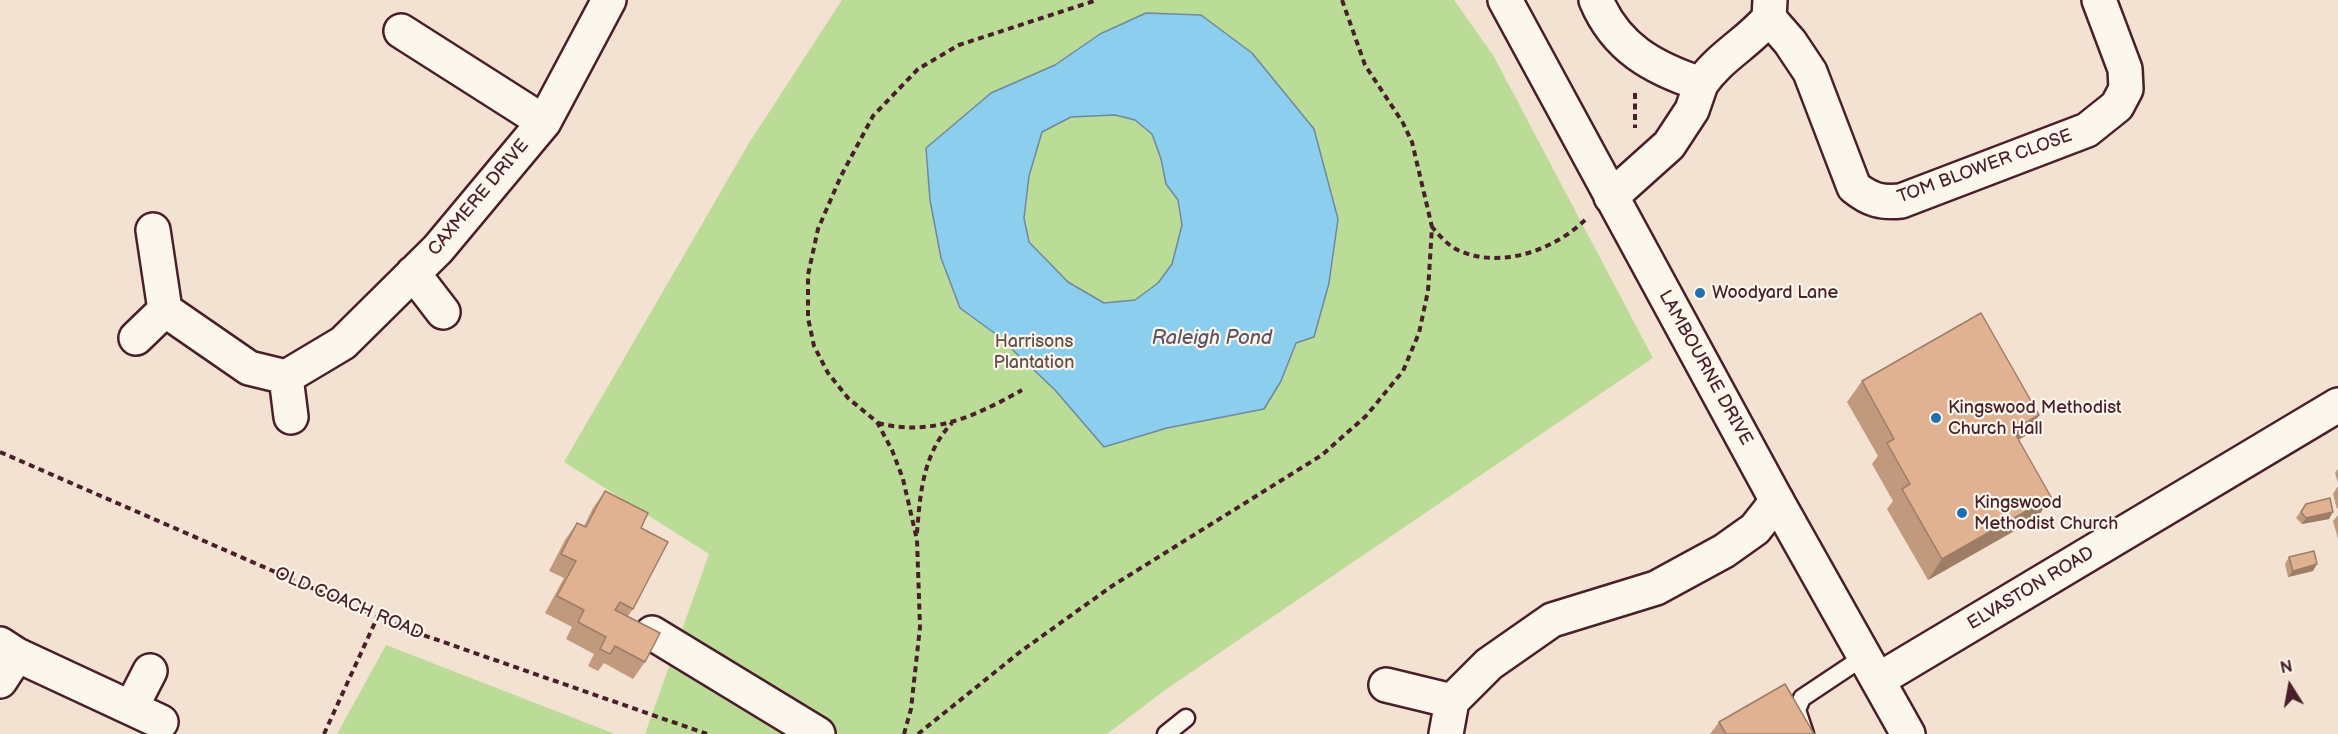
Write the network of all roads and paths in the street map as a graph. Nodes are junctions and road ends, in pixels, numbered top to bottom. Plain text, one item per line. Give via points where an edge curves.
1 (609, 0) edge
2 (1097, 0) edge
3 (1342, 0) edge
4 (1505, 0) edge
5 (1596, 0) edge
6 (2099, 0) edge
7 (1769, 9) edge
8 (401, 31) dead end
9 (1701, 84) junction
10 (1635, 92) dead end
11 (544, 122) junction
12 (1656, 158) junction
13 (1611, 197) junction
14 (1432, 227) junction
15 (153, 230) dead end
16 (413, 273) junction
17 (165, 310) junction
18 (443, 312) dead end
19 (136, 338) dead end
20 (286, 378) junction
21 (1022, 390) dead end
22 (2338, 405) edge
23 (291, 417) dead end
24 (877, 422) junction
25 (952, 423) junction
26 (0, 452) edge
27 (1777, 501) junction
28 (917, 540) junction
29 (377, 618) junction
30 (652, 633) edge
31 (6, 660) edge
32 (1871, 668) junction
33 (150, 671) dead end
34 (1386, 685) dead end
35 (1452, 701) junction
36 (131, 708) junction
37 (1186, 718) dead end
38 (161, 722) dead end
39 (324, 734) edge
40 (707, 734) edge
41 (818, 734) edge
42 (904, 734) edge
43 (918, 734) edge
44 (1166, 734) edge
45 (1446, 734) edge
46 (1805, 734) edge
47 (1908, 734) edge

1 - 11 street, CAXMERE DRIVE
2 - 24 path via 959,45 918,69 873,116 841,176 816,241 808,275 808,318 814,346 828,373 848,398
3 - 14 path via 1365,65 1412,142
4 - 13 street, LAMBOURNE DRIVE
5 - 9 street via 1619,39 1657,67
6 - 7 street, TOM BLOWER CLOSE via 2125,69 2126,89 2117,106 2087,130 1901,201 1885,202 1868,198 1854,187 1810,72
7 - 9 street, TOM BLOWER CLOSE via 1754,35 1711,69
8 - 11 street, CAXMERE DRIVE
9 - 12 street via 1692,110
10 - 12 path via 1635,129
11 - 16 street, CAXMERE DRIVE via 438,249
12 - 13 street
13 - 14 path via 1557,240 1504,259 1459,251
13 - 27 street, LAMBOURNE DRIVE
14 - 43 path via 1428,291 1419,333 1402,371 1366,416 1322,455 1094,599
15 - 17 street
16 - 18 street
16 - 20 street, CAXMERE DRIVE via 343,343
17 - 19 street
17 - 20 street via 249,368
20 - 23 street
21 - 25 path
22 - 32 street, ELVASTON ROAD
24 - 25 path via 894,427
24 - 28 path via 903,479
25 - 28 path via 935,445 924,477
26 - 29 path, OLD COACH ROAD
27 - 32 street, LAMBOURNE DRIVE
27 - 35 street via 1755,529 1732,546 1656,588 1552,620 1489,664
28 - 42 path via 920,627 911,709
29 - 39 path
29 - 40 path, OLD COACH ROAD
30 - 41 street
31 - 36 street
32 - 46 lane via 1802,698 1797,710
32 - 47 street, LAMBOURNE DRIVE
33 - 36 street
34 - 35 street
35 - 45 street
36 - 38 street
37 - 44 lane

